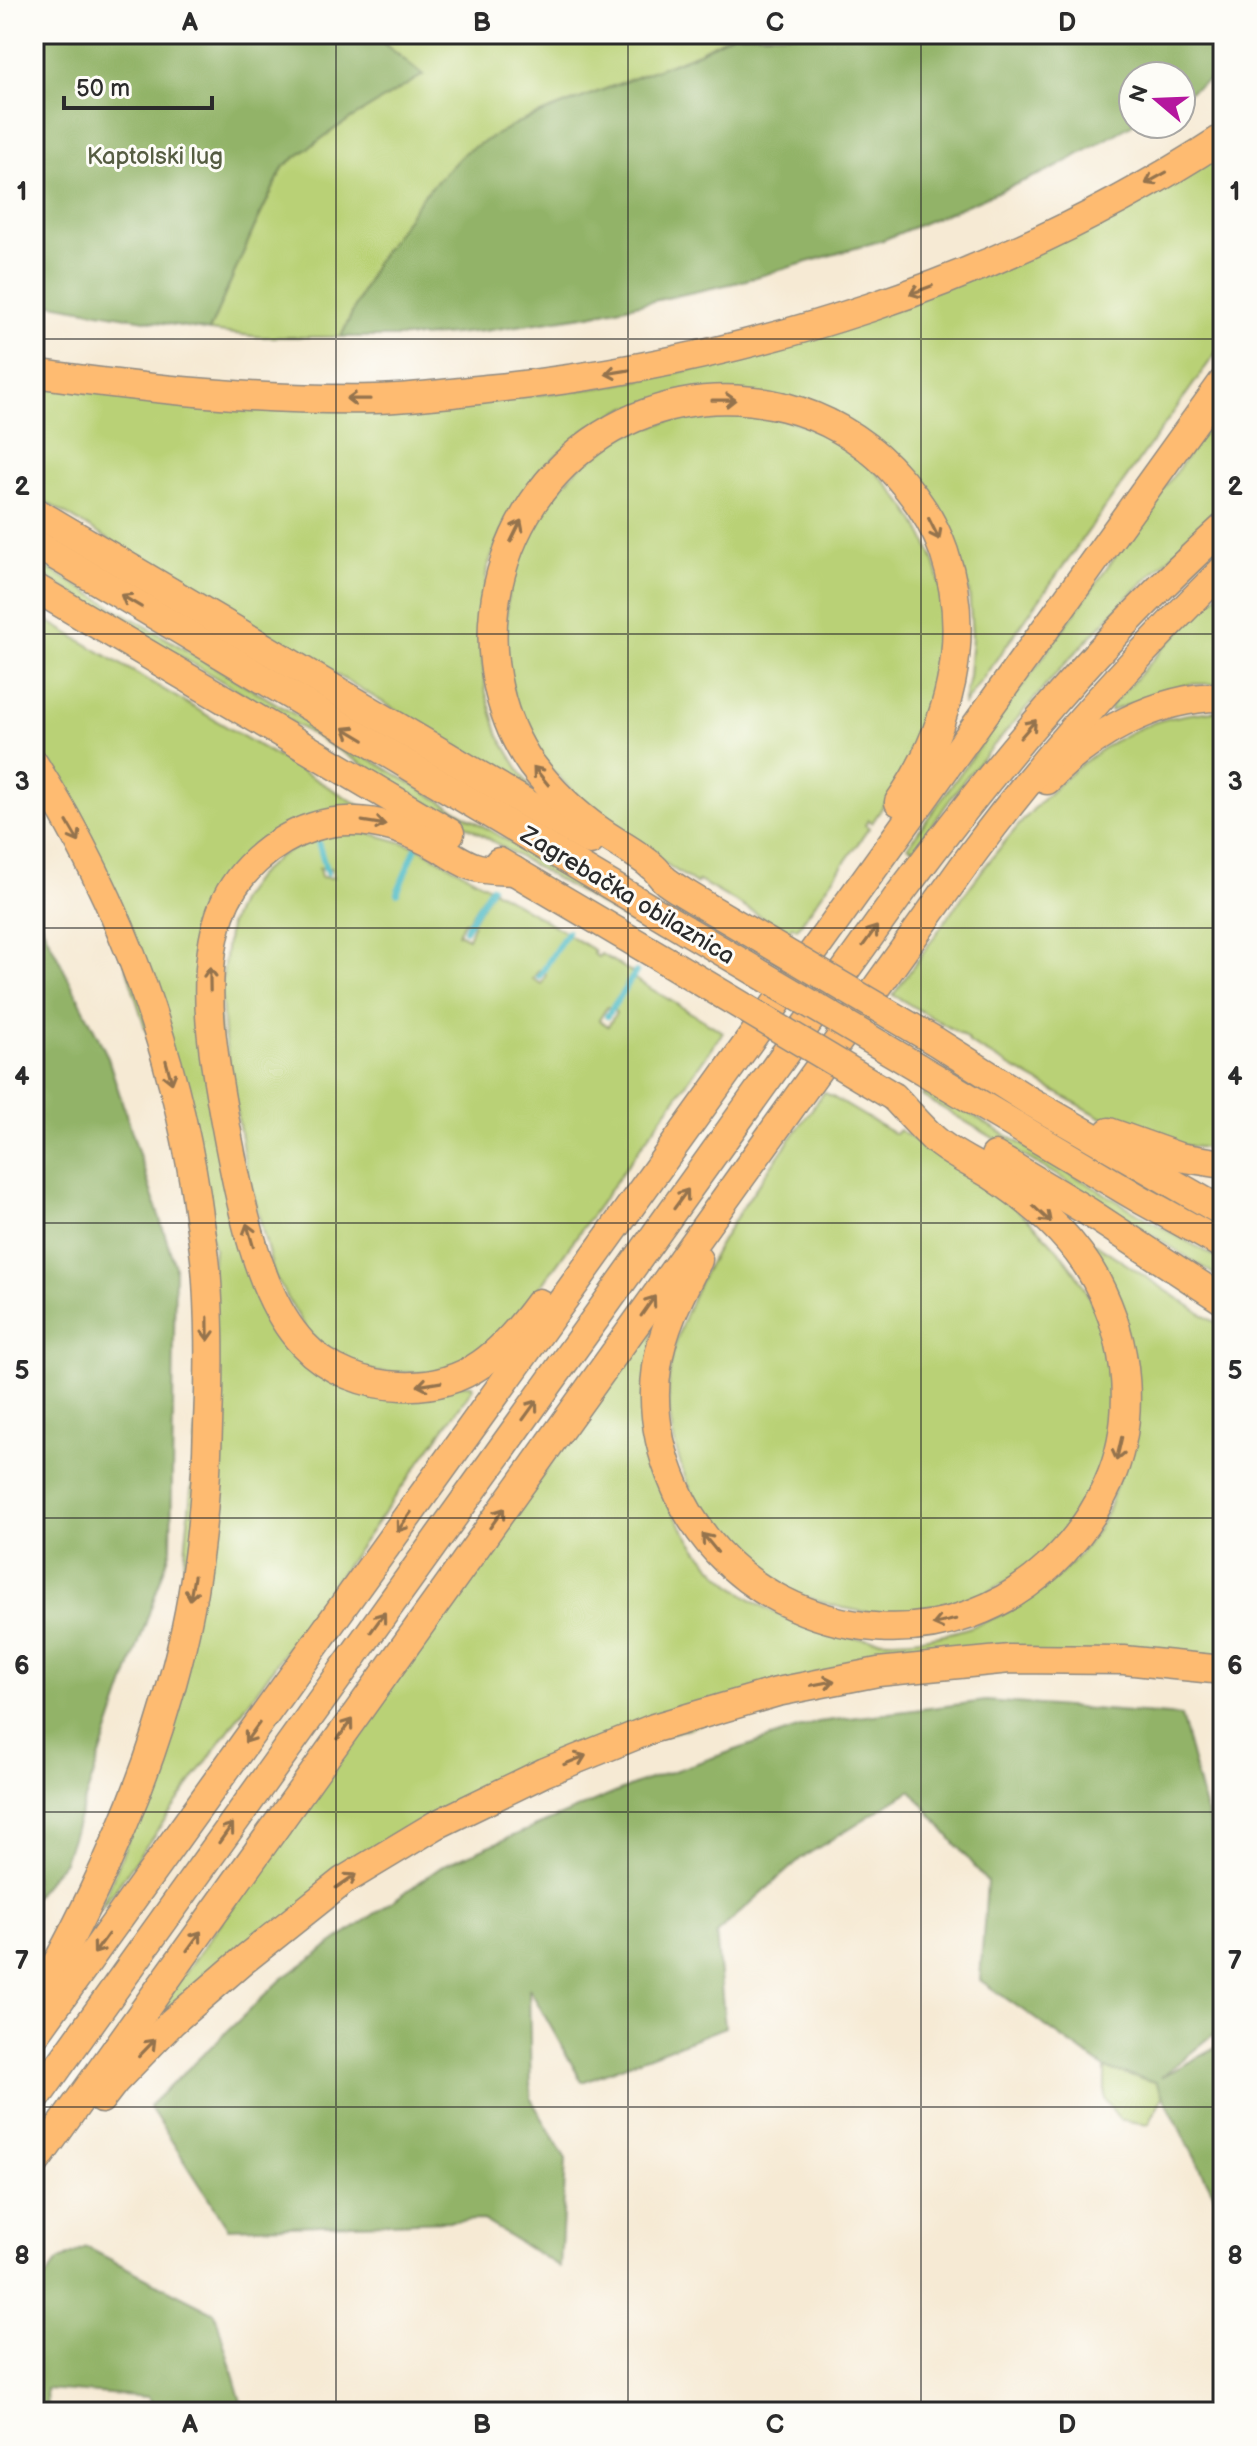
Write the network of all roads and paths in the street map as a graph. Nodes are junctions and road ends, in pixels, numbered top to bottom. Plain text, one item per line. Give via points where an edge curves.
1 (1223, 138) edge
2 (34, 373) edge
3 (1223, 382) edge
4 (34, 511) edge
5 (1223, 528) edge
6 (34, 543) edge
7 (1223, 570) edge
8 (34, 587) edge
9 (1223, 697) edge
10 (34, 764) edge
11 (973, 853) junction
12 (514, 871) junction
13 (664, 880) junction
14 (815, 951) junction
15 (894, 1097) junction
16 (1028, 1100) junction
17 (762, 1144) junction
18 (1223, 1164) edge
19 (1223, 1212) edge
20 (1223, 1245) edge
21 (597, 1254) junction
22 (1223, 1300) edge
23 (1223, 1670) edge
24 (34, 2002) edge
25 (34, 2036) edge
26 (34, 2101) edge
27 (34, 2164) edge

1 -> 2 highway via 1093,213 923,289 770,339 636,369 377,399 142,389
3 - 14 highway
4 - 13 highway
26 -> 5 highway via 954,821 1086,663
20 -> 6 highway, Zagrebačka obilaznica, bridge
7 - 11 highway via 1062,740
8 - 12 highway, Zagrebačka obilaznica
9 - 11 highway via 1151,710 1118,726 1053,773 1004,830
10 -> 24 highway via 90,860 158,1031 183,1121 196,1195 207,1279 210,1380 207,1476 178,1663 150,1757 111,1855
11 - 17 highway
12 - 15 highway, Zagrebačka obilaznica, bridge
21 -> 12 highway via 554,1282 514,1335 478,1367 421,1386 374,1383 343,1373 319,1357 284,1319 257,1260 235,1174 215,1058 210,967 221,912 252,865 295,833 352,820 405,830 473,867
13 -> 14 highway via 562,799 519,743 502,701 493,648 502,567 518,527 542,489 580,450 620,424 656,409 716,399 803,412 855,438 905,483 938,537 949,567 957,624 953,675 929,750 902,798 828,902
13 - 16 highway, bridge
14 - 21 highway
15 -> 17 highway via 935,1141 1016,1192 1070,1242 1106,1300 1124,1360 1125,1409 1118,1456 1089,1520 1049,1568 1023,1589 977,1613 918,1627 887,1628 830,1620 797,1608 740,1574 681,1501 657,1422 661,1347 681,1292 749,1182
15 - 22 highway, Zagrebačka obilaznica via 1087,1211
16 - 18 highway via 1050,1101 1156,1150
16 - 19 highway
27 -> 17 highway
21 -> 25 highway
27 -> 23 highway via 79,2127 172,2022 343,1881 436,1825 559,1767 654,1728 777,1692 878,1672 1010,1659 1124,1660

